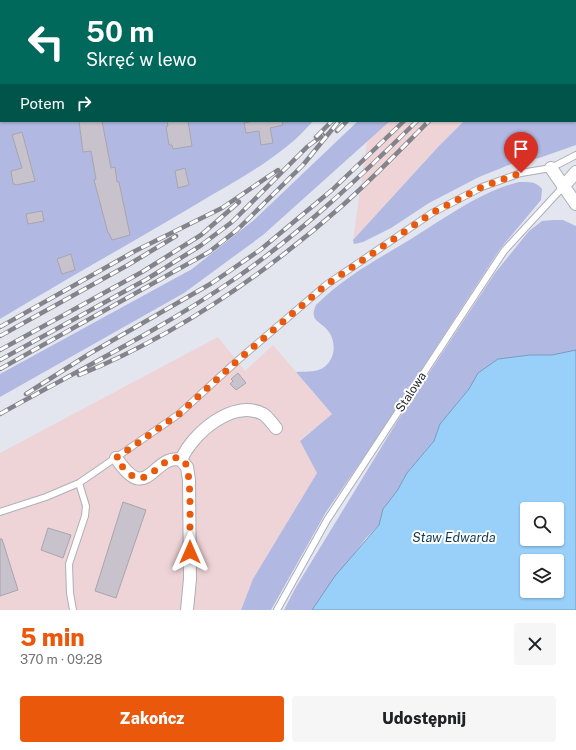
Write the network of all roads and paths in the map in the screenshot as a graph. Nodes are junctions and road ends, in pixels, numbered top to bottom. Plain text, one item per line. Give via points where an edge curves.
1 (576, 155) edge
2 (551, 168) junction
3 (576, 172) edge
4 (563, 187) junction
5 (576, 204) edge
6 (276, 428) dead end
7 (116, 458) junction
8 (181, 460) junction
9 (79, 483) junction
10 (0, 512) edge
11 (73, 610) edge
12 (187, 610) edge
13 (277, 610) edge

1 - 2 lane
2 - 4 street
2 - 7 lane via 521,173 482,187 425,218 326,285 179,414
3 - 4 street
4 - 5 street
4 - 13 lane, Stalowa via 504,251 327,520
6 - 8 street via 262,413 231,413 218,419 195,438
7 - 8 street via 126,471 140,478 148,476 167,461 175,458
7 - 9 lane
8 - 12 street via 187,467 189,480 190,579
9 - 10 lane
9 - 11 lane via 86,506 69,564

